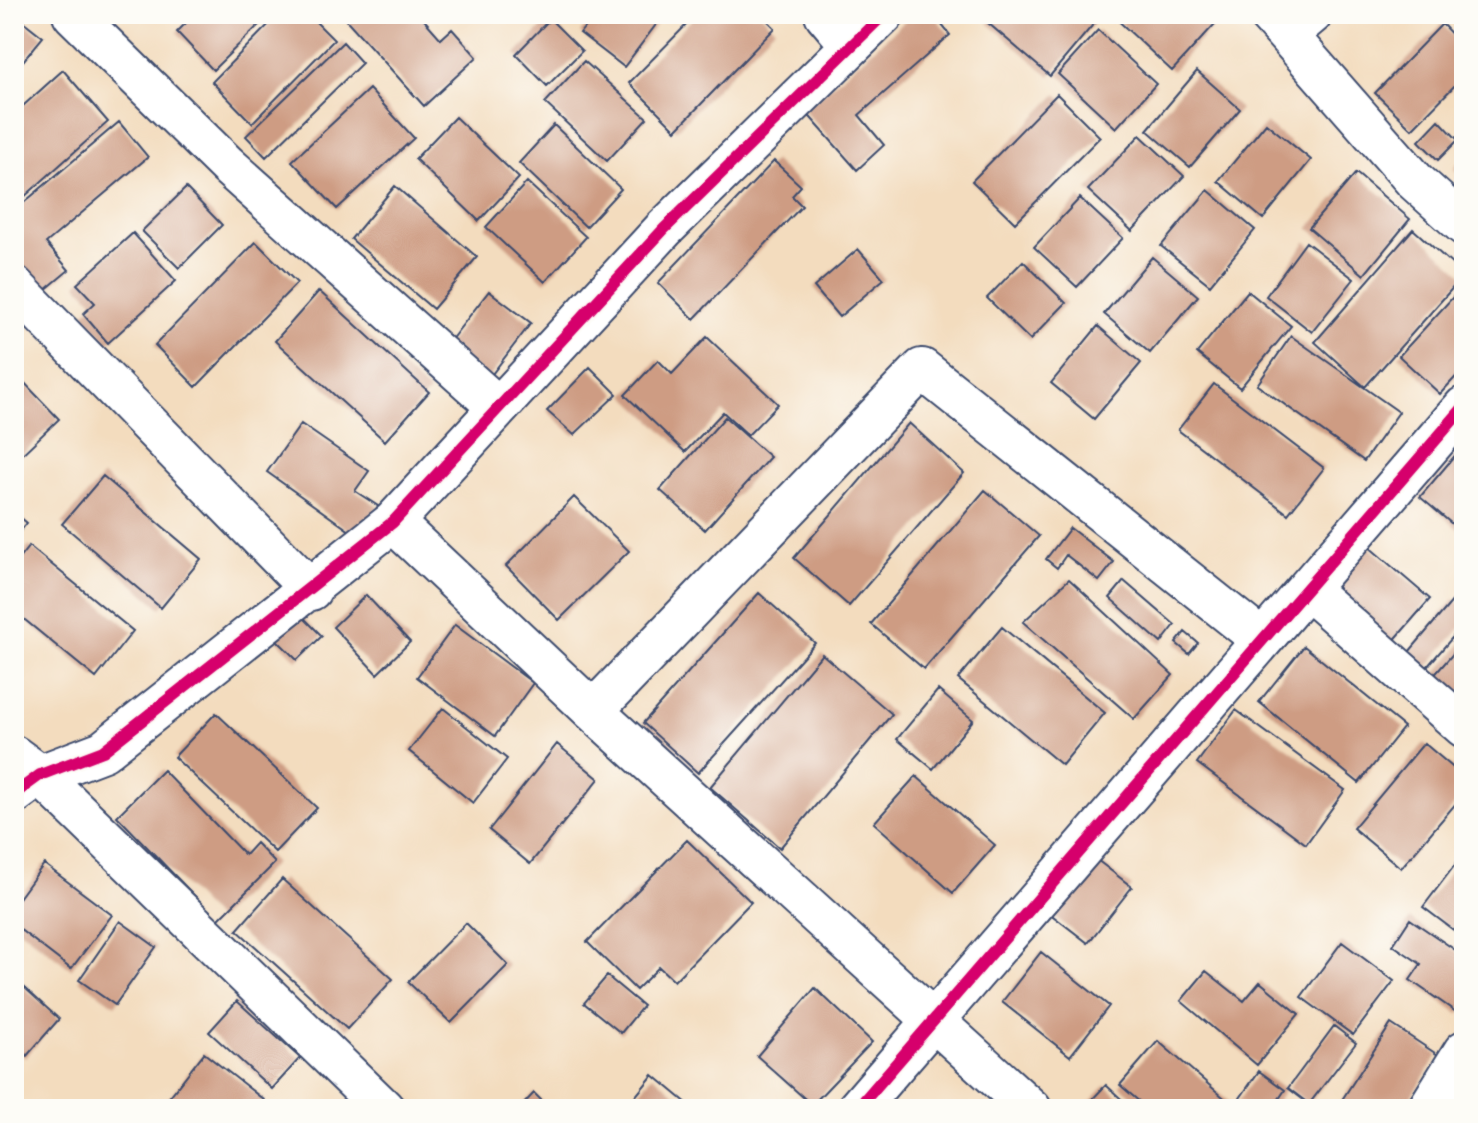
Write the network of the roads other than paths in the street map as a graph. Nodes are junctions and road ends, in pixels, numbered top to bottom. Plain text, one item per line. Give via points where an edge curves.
1 (73, 14) edge
2 (825, 14) edge
3 (884, 14) edge
4 (1289, 21) edge
5 (851, 45) junction
6 (1464, 225) edge
7 (14, 286) edge
8 (498, 407) junction
9 (1464, 407) edge
10 (393, 522) junction
11 (1307, 589) junction
12 (311, 590) junction
13 (1261, 639) junction
14 (593, 711) junction
15 (1464, 727) edge
16 (23, 775) edge
17 (933, 1024) junction
18 (1464, 1051) edge
19 (384, 1109) edge
20 (857, 1109) edge
21 (1031, 1109) edge
22 (1428, 1109) edge

1 - 8 street via 227,165
2 - 5 street
3 - 5 street
4 - 6 street via 1415,181
5 - 8 street via 664,229
7 - 12 street
8 - 10 street
9 - 11 street
10 - 12 street
10 - 14 street
11 - 13 street
11 - 15 street
12 - 16 street via 103,751
13 - 14 street via 922,369
13 - 17 street
14 - 17 street
16 - 19 street
17 - 20 street
17 - 21 street
18 - 22 street

